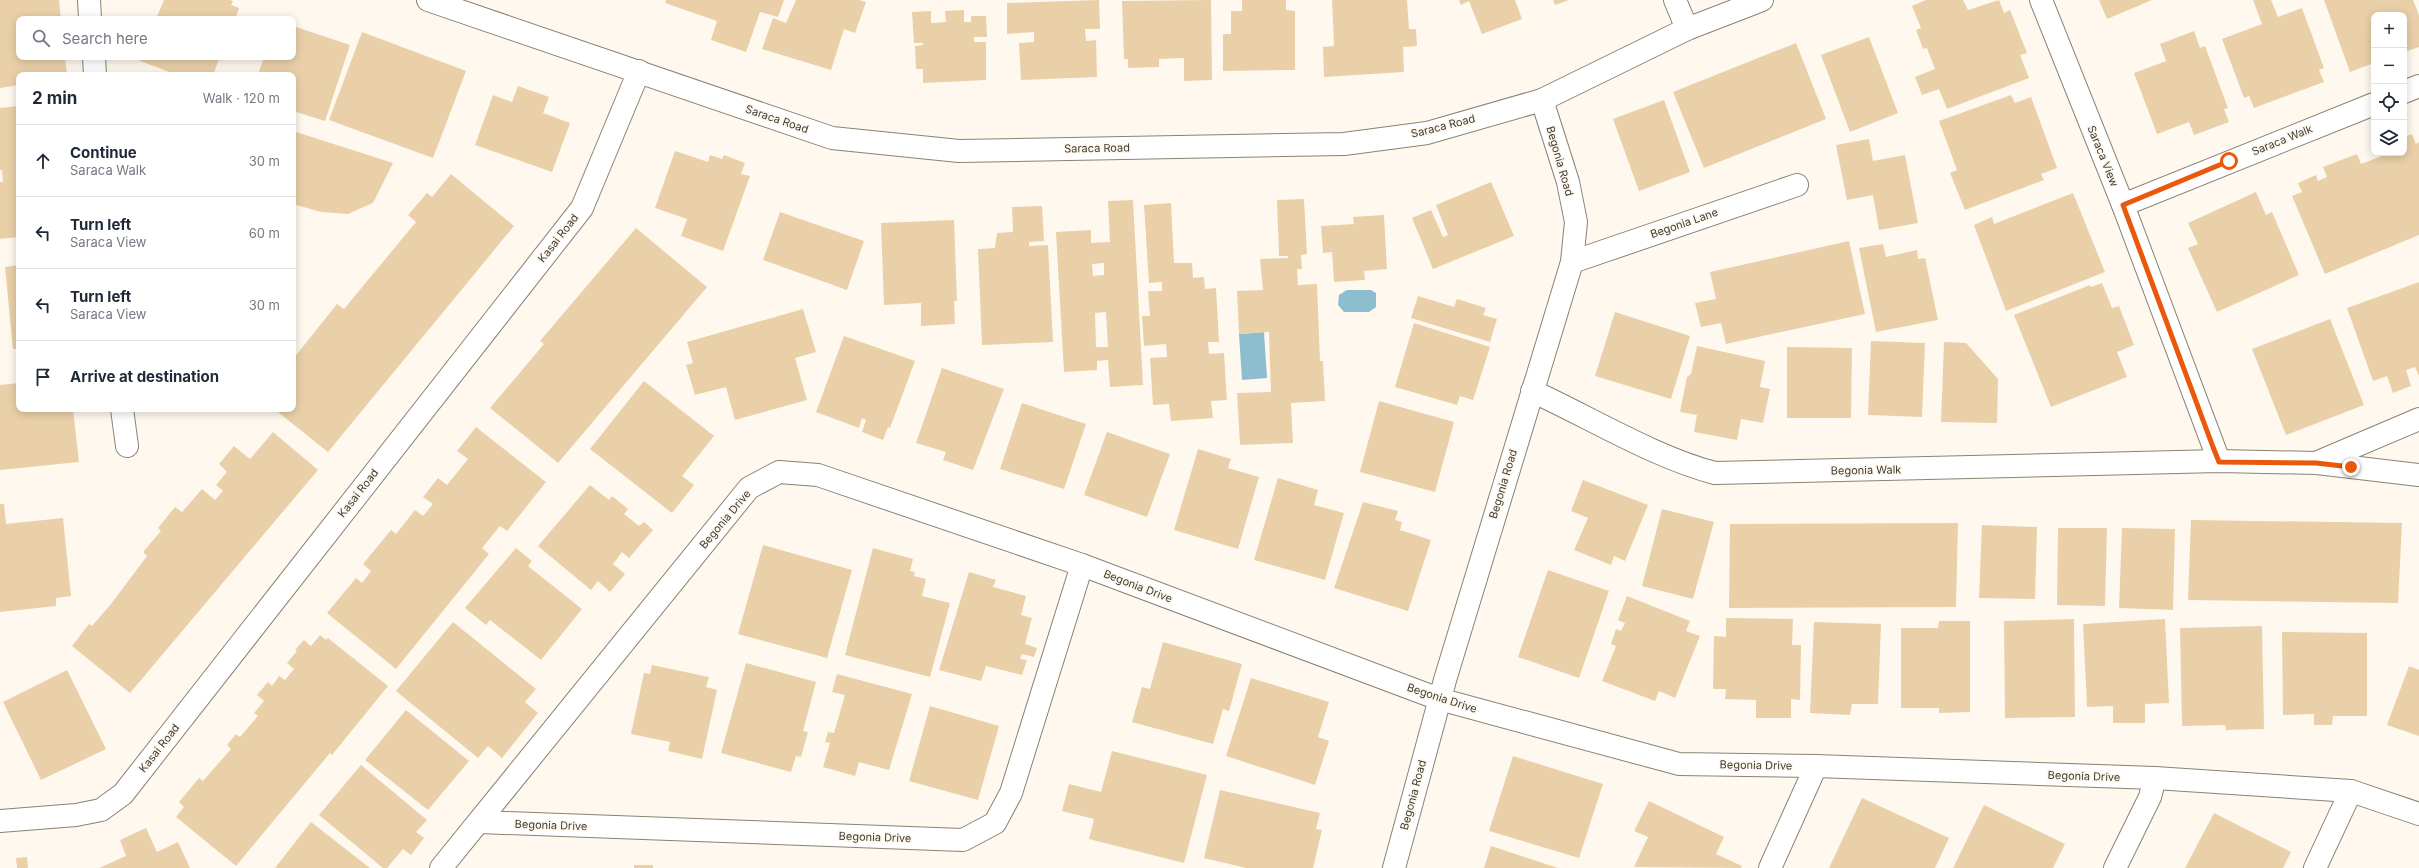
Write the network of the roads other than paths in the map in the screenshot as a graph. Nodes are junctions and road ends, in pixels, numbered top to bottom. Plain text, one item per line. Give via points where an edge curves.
1 (89, 0) edge
2 (428, 0) edge
3 (1676, 0) edge
4 (1762, 0) edge
5 (2041, 0) edge
6 (90, 16) edge
7 (1687, 29) junction
8 (94, 60) edge
9 (639, 71) junction
10 (95, 72) edge
11 (2419, 86) edge
12 (2407, 91) edge
13 (1542, 100) junction
14 (2371, 105) edge
15 (1796, 185) dead end
16 (2123, 205) junction
17 (1572, 262) junction
18 (1532, 391) junction
19 (122, 412) edge
20 (2419, 419) edge
21 (127, 446) dead end
22 (2219, 462) junction
23 (2316, 463) junction
24 (2419, 475) edge
25 (1082, 565) junction
26 (1439, 700) junction
27 (1816, 766) junction
28 (2155, 778) junction
29 (2351, 791) junction
30 (2419, 814) edge
31 (0, 821) edge
32 (479, 822) junction
33 (441, 868) edge
34 (1394, 868) edge
35 (1770, 868) edge
36 (2115, 868) edge
37 (2315, 868) edge

1 - 6 street
2 - 9 street, Saraca Road
3 - 7 street
4 - 7 street, Saraca Road
5 - 16 street, Saraca View
7 - 13 street, Saraca Road
8 - 10 street
9 - 13 street, Saraca Road via 832,138 959,151 1344,144 1427,133
9 - 31 street, Kasai Road via 582,208 123,794 101,810 76,815
11 - 12 street
13 - 17 street, Begonia Road via 1568,182 1576,222
14 - 16 street, Saraca Walk
15 - 17 street, Begonia Lane
16 - 22 street, Saraca View
17 - 18 street, Begonia Road
18 - 22 street, Begonia Walk via 1650,447 1715,474
18 - 26 street, Begonia Road
19 - 21 street
20 - 23 street
22 - 23 street
23 - 24 street
25 - 26 street, Begonia Drive
25 - 32 street, Begonia Drive via 818,475 779,472 749,488
25 - 32 street, Begonia Drive via 1011,792 995,823 963,840
26 - 27 street, Begonia Drive via 1679,764
26 - 34 street, Begonia Road
27 - 28 street, Begonia Drive
27 - 35 street
28 - 29 street, Begonia Drive
28 - 36 street via 2150,797
29 - 30 street, Begonia Drive
29 - 37 street
32 - 33 street, Begonia Drive

